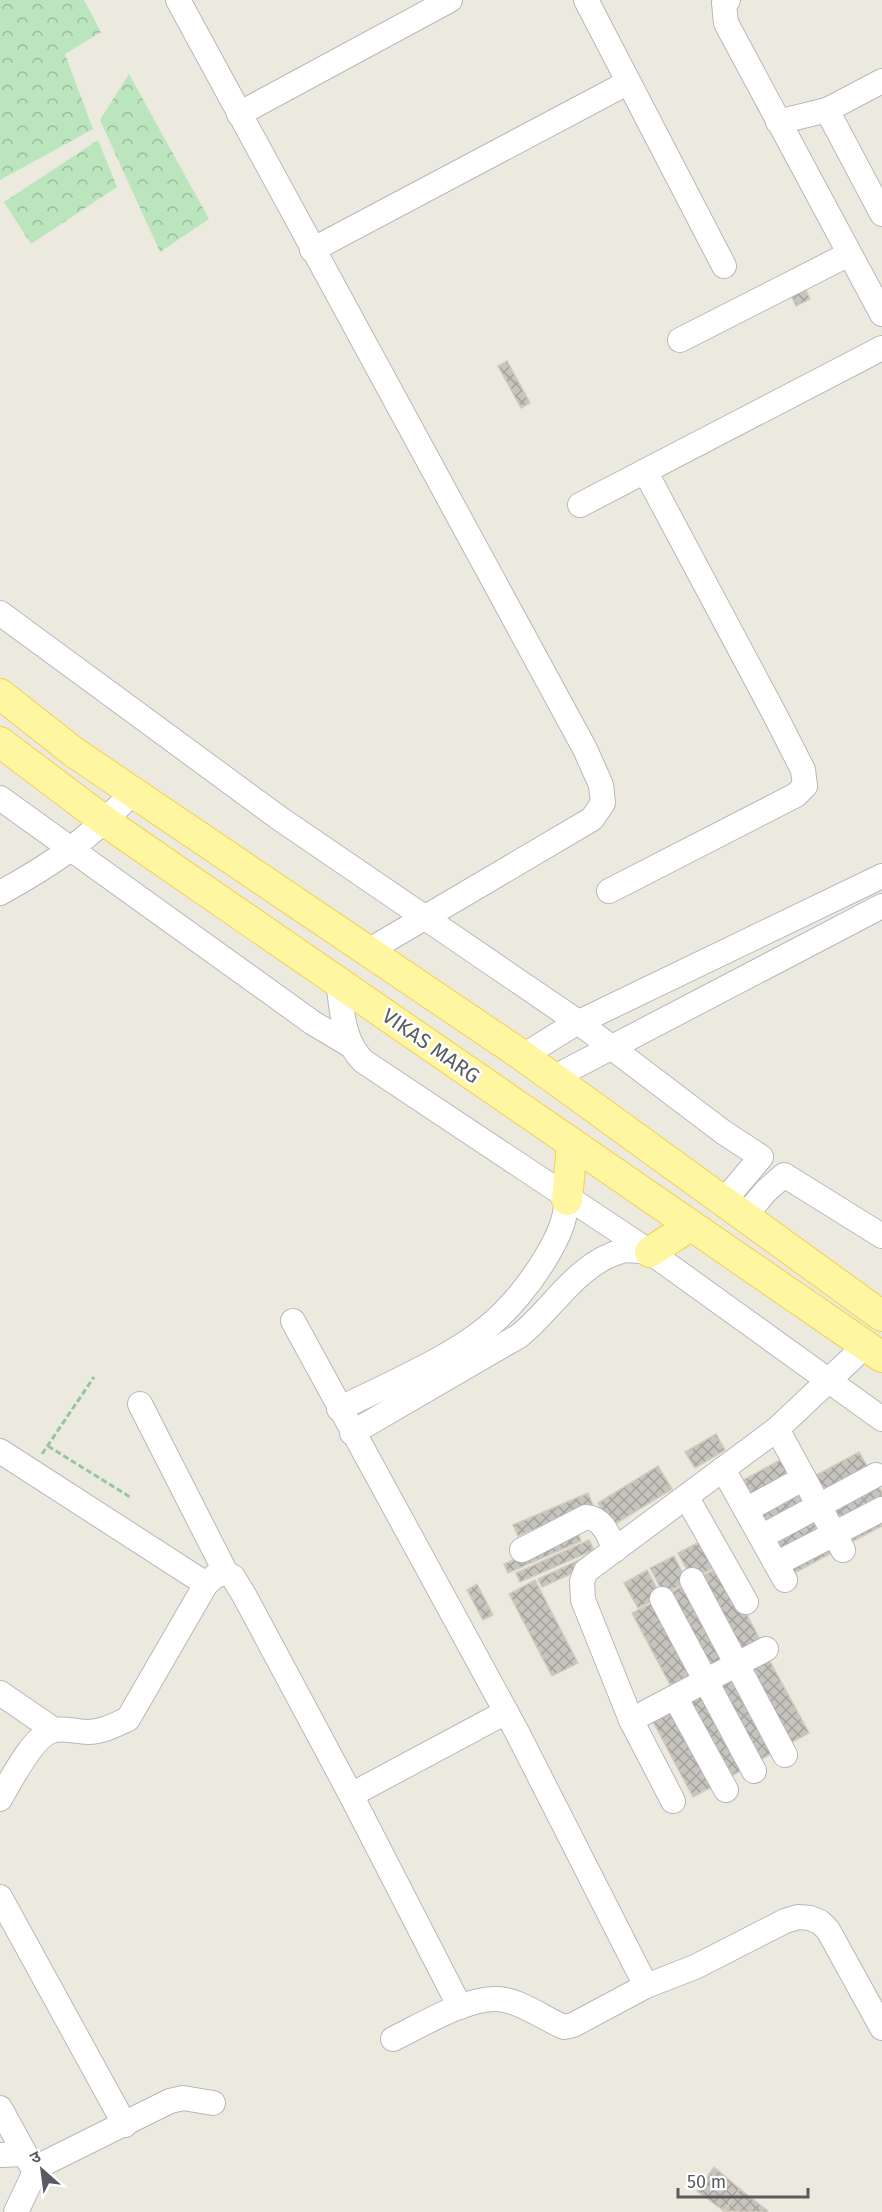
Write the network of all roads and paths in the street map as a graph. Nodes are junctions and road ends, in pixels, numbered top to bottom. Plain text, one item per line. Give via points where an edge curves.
1 (178, 0) edge
2 (450, 0) edge
3 (586, 0) edge
4 (728, 0) edge
5 (882, 81) edge
6 (627, 83) junction
7 (827, 110) junction
8 (239, 114) junction
9 (778, 122) junction
10 (882, 214) edge
11 (312, 250) junction
12 (849, 254) junction
13 (724, 266) dead end
14 (882, 314) edge
15 (680, 340) dead end
16 (882, 348) edge
17 (645, 471) junction
18 (580, 505) dead end
19 (0, 613) edge
20 (0, 694) edge
21 (0, 742) edge
22 (133, 792) junction
23 (0, 798) edge
24 (106, 822) junction
25 (72, 851) junction
26 (882, 876) edge
27 (609, 891) dead end
28 (0, 893) edge
29 (882, 906) edge
30 (423, 917) junction
31 (368, 951) junction
32 (338, 981) junction
33 (578, 1022) junction
34 (350, 1045) junction
35 (611, 1048) junction
36 (523, 1056) junction
37 (553, 1078) junction
38 (572, 1145) junction
39 (761, 1156) junction
40 (784, 1175) junction
41 (567, 1200) junction
42 (733, 1209) junction
43 (690, 1226) junction
44 (879, 1231) edge
45 (650, 1252) junction
46 (524, 1287) junction
47 (549, 1306) junction
48 (882, 1316) edge
49 (293, 1321) dead end
50 (874, 1352) edge
51 (94, 1377) dead end
52 (827, 1380) junction
53 (140, 1404) dead end
54 (339, 1409) junction
55 (882, 1419) edge
56 (777, 1429) junction
57 (352, 1433) junction
58 (48, 1446) junction
59 (0, 1451) edge
60 (723, 1469) junction
61 (31, 1471) junction
62 (876, 1475) dead end
63 (804, 1478) junction
64 (130, 1497) dead end
65 (687, 1497) junction
66 (819, 1506) junction
67 (882, 1509) edge
68 (746, 1510) junction
69 (761, 1537) junction
70 (839, 1542) junction
71 (522, 1550) dead end
72 (615, 1550) junction
73 (216, 1579) junction
74 (692, 1580) dead end
75 (662, 1599) dead end
76 (746, 1602) dead end
77 (766, 1649) dead end
78 (737, 1664) junction
79 (706, 1681) junction
80 (0, 1693) edge
81 (675, 1697) junction
82 (506, 1712) junction
83 (631, 1720) junction
84 (54, 1730) junction
85 (785, 1755) dead end
86 (754, 1771) dead end
87 (726, 1790) dead end
88 (351, 1795) junction
89 (0, 1799) edge
90 (673, 1801) dead end
91 (0, 1898) edge
92 (646, 1986) junction
93 (460, 2007) junction
94 (882, 2028) edge
95 (393, 2039) dead end
96 (213, 2103) dead end
97 (0, 2108) edge
98 (125, 2125) junction
99 (0, 2155) edge
100 (30, 2163) junction
101 (16, 2212) edge

1 - 8 street
2 - 8 street
3 - 6 street
4 - 9 street via 724,3 726,23
5 - 7 street
6 - 11 street
6 - 13 street
7 - 9 street
7 - 10 street
8 - 11 street
9 - 12 street
11 - 30 street via 585,749 601,785 603,803 592,819
12 - 14 street
12 - 15 street
16 - 17 street
17 - 18 street
17 - 27 street via 803,770 805,786 796,795
19 - 30 street via 279,819
20 - 22 main road via 75,753
21 - 24 main road, VIKAS MARG
22 - 24 street
22 - 31 main road
23 - 25 street
24 - 25 street
24 - 32 main road, VIKAS MARG
25 - 28 street
25 - 34 street
26 - 33 street
29 - 35 street
30 - 31 street
30 - 33 street
31 - 36 main road
32 - 34 street
32 - 38 main road, VIKAS MARG
33 - 35 street
33 - 36 street
34 - 41 street via 363,1061
35 - 37 street
35 - 39 street
36 - 37 main road
37 - 42 main road
38 - 41 main road
38 - 43 main road, VIKAS MARG
39 - 40 street
39 - 42 street
40 - 42 street via 766,1191
40 - 44 street
41 - 45 street
41 - 46 street via 562,1231
42 - 48 main road
43 - 45 main road
43 - 50 main road, VIKAS MARG
45 - 47 street via 624,1250 607,1257 581,1274
45 - 52 street
46 - 47 street
46 - 54 street via 483,1331
47 - 57 street via 538,1321 519,1335
49 - 54 street
50 - 52 street
51 - 58 path
52 - 55 street
52 - 56 street
53 - 73 street
54 - 57 street
56 - 60 street
56 - 63 street
57 - 82 street
58 - 61 path
58 - 64 path
59 - 61 street
60 - 65 street
60 - 68 street
61 - 73 street
62 - 66 street
63 - 66 street
63 - 68 street
65 - 72 street
65 - 76 street
66 - 69 street
66 - 70 street
67 - 70 street
68 - 69 street
69 - 70 street via 780,1572
71 - 72 street via 586,1517 594,1517 603,1526
72 - 83 street via 586,1571 583,1600
73 - 84 street via 128,1719 90,1733
73 - 88 street via 233,1577
74 - 78 street
75 - 79 street
77 - 78 street
78 - 79 street
78 - 85 street
79 - 81 street
79 - 86 street
80 - 84 street
81 - 83 street
81 - 87 street
82 - 88 street
82 - 92 street
83 - 90 street
84 - 89 street via 35,1743
88 - 93 street
91 - 98 street
92 - 93 street via 564,2027 505,2000
92 - 94 street via 695,1967 785,1921 810,1918 828,1930
93 - 95 street
96 - 98 street via 183,2098 170,2101
97 - 100 street
98 - 100 street via 47,2162
99 - 100 street
100 - 101 street

